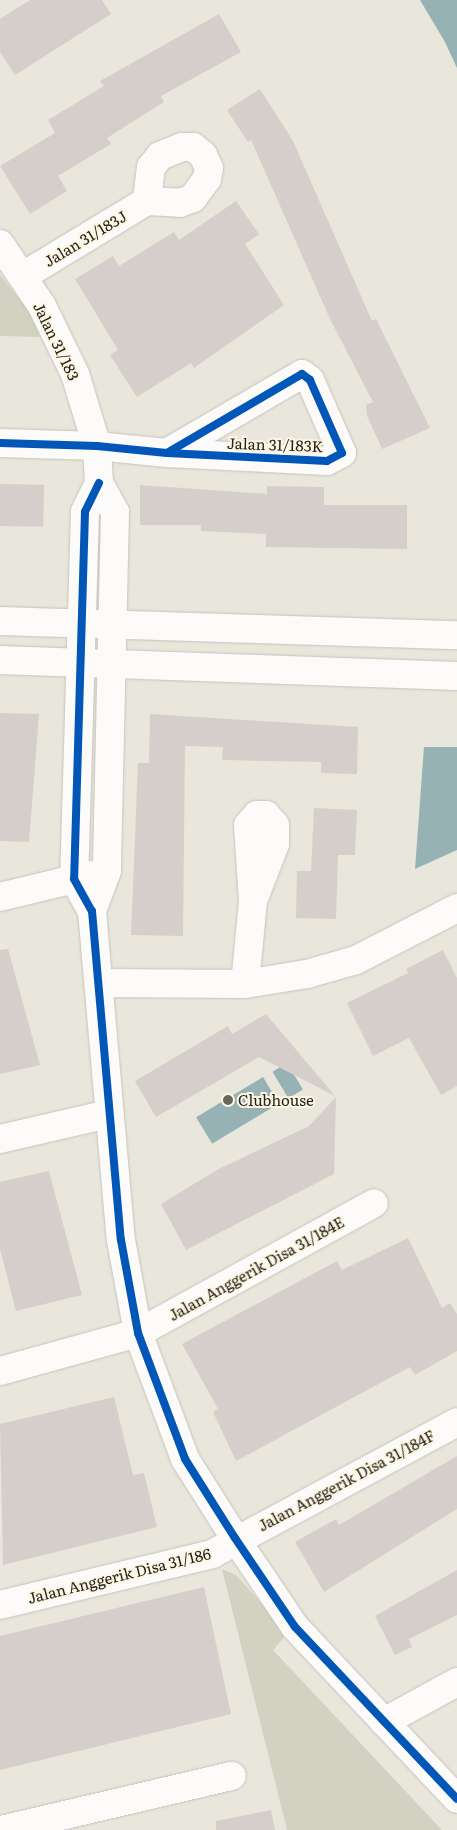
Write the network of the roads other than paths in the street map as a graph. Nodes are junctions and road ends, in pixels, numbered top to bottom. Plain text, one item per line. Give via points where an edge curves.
1 (147, 201) dead end
2 (0, 244) edge
3 (23, 276) junction
4 (0, 443) edge
5 (97, 446) junction
6 (167, 453) junction
7 (99, 483) junction
8 (84, 546) junction
9 (114, 547) junction
10 (0, 621) edge
11 (81, 623) junction
12 (112, 625) junction
13 (457, 636) edge
14 (0, 660) edge
15 (80, 663) junction
16 (112, 664) junction
17 (457, 676) edge
18 (107, 871) junction
19 (74, 879) junction
20 (0, 897) edge
21 (253, 901) dead end
22 (457, 908) edge
23 (92, 912) junction
24 (99, 983) junction
25 (245, 984) junction
26 (108, 1114) junction
27 (0, 1139) edge
28 (374, 1203) dead end
29 (138, 1333) junction
30 (0, 1371) edge
31 (457, 1422) edge
32 (235, 1538) junction
33 (0, 1606) edge
34 (457, 1682) edge
35 (384, 1722) junction
36 (232, 1776) dead end
37 (457, 1799) edge
38 (2, 1830) edge

1 - 3 street, Jalan 31/183J
2 - 3 street, Jalan 31/183
3 - 5 street, Jalan 31/183 via 75,374
4 - 5 street, Jalan 31/183K
5 - 6 street, Jalan 31/183K
5 - 7 street, Jalan 31/183
6 - 6 street, Jalan 31/183K via 302,374 310,380 342,453 327,460
7 - 8 street via 85,512
7 - 9 street via 115,512
8 - 9 street
8 - 11 street
9 - 12 street
10 - 11 street
11 - 12 street
11 - 15 street
12 - 13 street
12 - 16 street
14 - 15 street
15 - 16 street
15 - 19 street
16 - 17 street
16 - 18 street
18 - 19 street
18 - 23 street
19 - 20 street
19 - 23 street
21 - 25 street
22 - 25 street via 356,960 307,974
23 - 24 street
24 - 25 street
24 - 26 street
26 - 27 street
26 - 29 street via 121,1240
28 - 29 street, Jalan Anggerik Disa 31/184E
29 - 30 street, Jalan Anggerik Disa 31/184E
29 - 32 street via 185,1459
31 - 32 street, Jalan Anggerik Disa 31/184F
32 - 33 street, Jalan Anggerik Disa 31/186 via 212,1554
32 - 35 street via 295,1626
34 - 35 street
35 - 37 street
36 - 38 street

